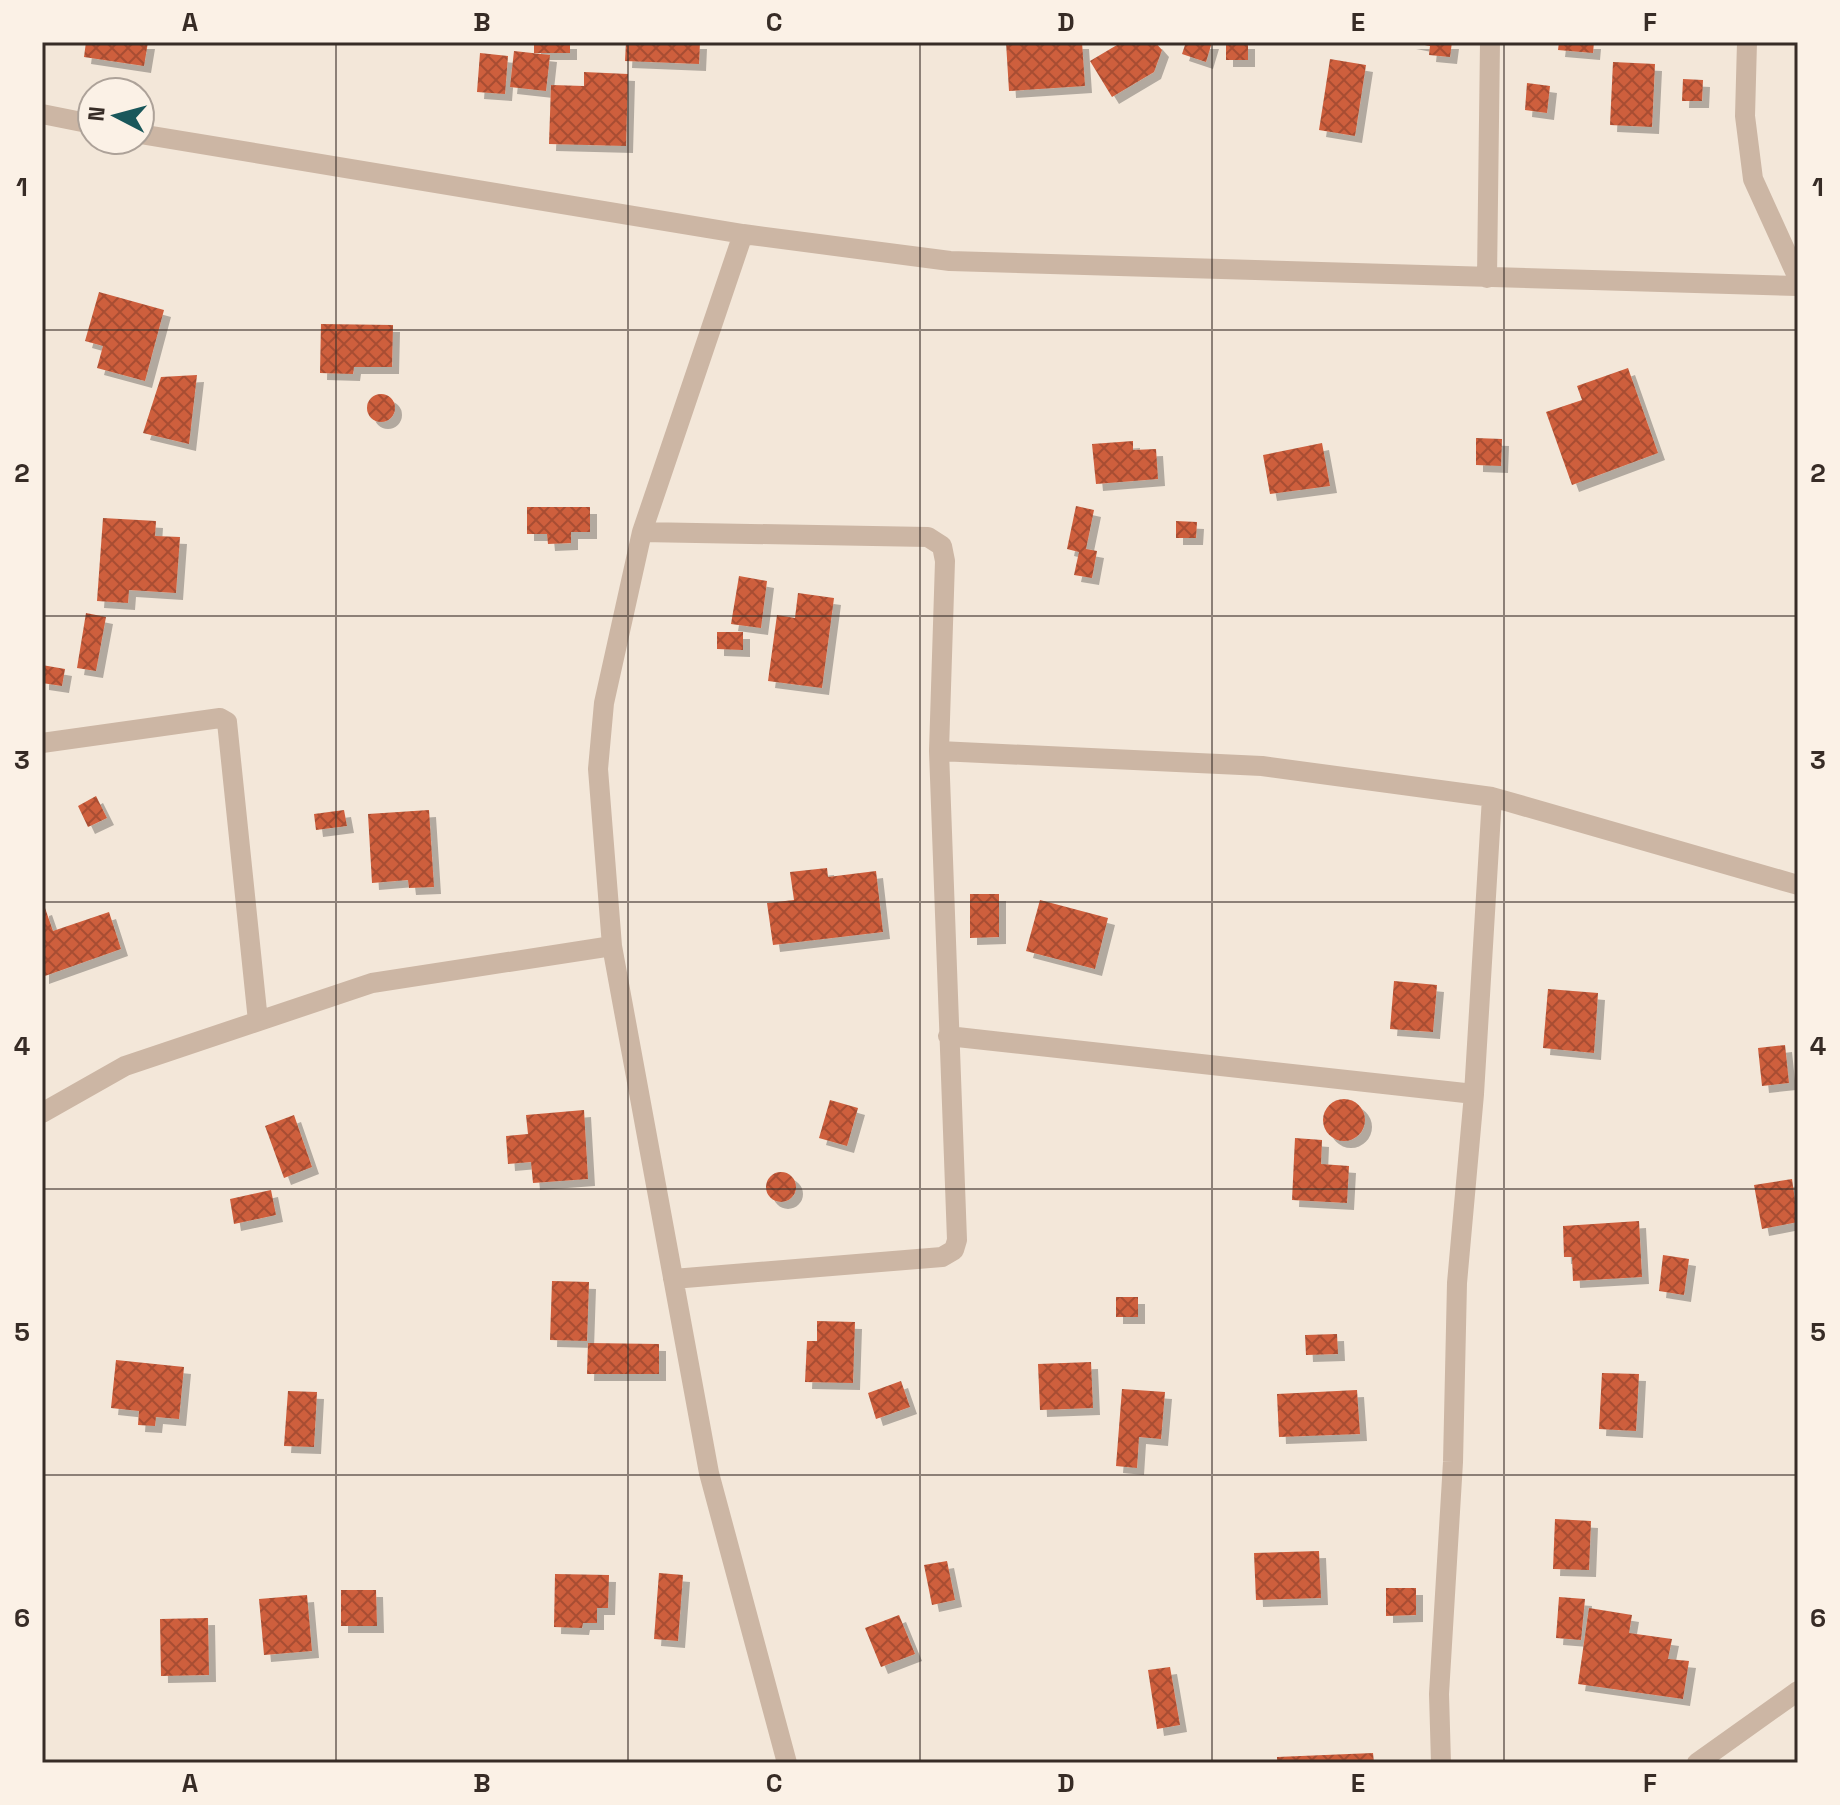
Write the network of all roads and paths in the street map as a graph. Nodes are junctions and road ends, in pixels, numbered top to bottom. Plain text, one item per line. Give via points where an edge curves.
1 (1490, 42) edge
2 (1747, 42) edge
3 (42, 114) edge
4 (76, 121) edge
5 (156, 137) edge
6 (743, 234) junction
7 (1487, 278) junction
8 (1798, 278) edge
9 (1798, 286) edge
10 (642, 532) junction
11 (42, 743) edge
12 (939, 751) junction
13 (1492, 797) junction
14 (1798, 885) edge
15 (612, 946) junction
16 (258, 1021) junction
17 (948, 1036) junction
18 (1474, 1094) junction
19 (42, 1112) edge
20 (673, 1279) junction
21 (1798, 1691) edge
22 (1708, 1759) edge
23 (787, 1763) edge
24 (1441, 1763) edge

1 - 7 street
2 - 8 street via 1750,166
3 - 4 street
5 - 6 street
6 - 7 street via 990,265
6 - 10 street
7 - 9 street
10 - 12 street via 928,537 942,546
10 - 15 street via 604,703 598,769
11 - 16 street via 220,718 227,722
12 - 13 street via 1262,766
12 - 17 street
13 - 14 street
13 - 18 street
15 - 16 street via 372,983
15 - 20 street
16 - 19 street via 125,1066
17 - 18 street
17 - 20 street via 954,1250 942,1257
18 - 24 street via 1457,1283 1439,1694
20 - 23 street via 709,1473
21 - 22 street

